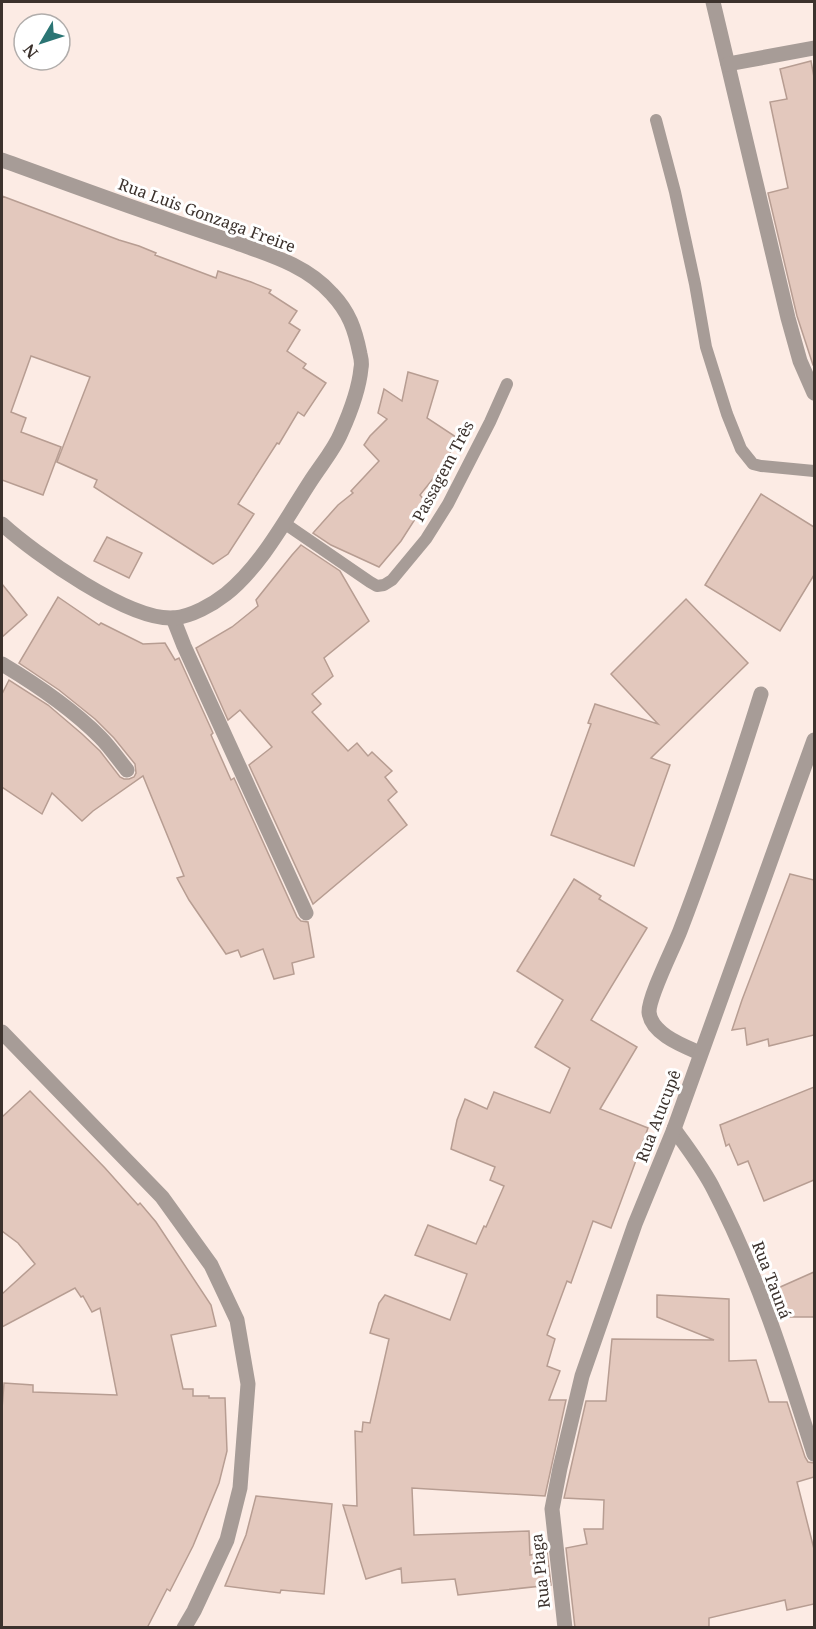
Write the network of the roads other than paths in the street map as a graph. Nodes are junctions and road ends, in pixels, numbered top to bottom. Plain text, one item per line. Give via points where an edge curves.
1 (713, 2) edge
2 (814, 48) edge
3 (728, 64) junction
4 (656, 120) dead end
5 (2, 160) edge
6 (507, 384) dead end
7 (814, 393) edge
8 (814, 471) edge
9 (284, 523) junction
10 (2, 524) edge
11 (173, 618) junction
12 (2, 664) edge
13 (761, 694) dead end
14 (814, 740) edge
15 (127, 770) dead end
16 (306, 913) dead end
17 (2, 1032) edge
18 (700, 1053) junction
19 (674, 1129) junction
20 (814, 1454) edge
21 (552, 1509) joint
22 (184, 1628) edge
23 (565, 1628) edge

1 - 3 street
2 - 3 street
3 - 7 street via 788,318
4 - 8 lane via 693,272 706,347 741,449 753,464
5 - 9 street, Rua Luis Gonzaga Freire via 291,263 311,274 346,312 356,334 362,366 353,403 340,435
6 - 9 lane, Passagem Três via 438,520 404,567 384,585 370,582
9 - 11 street, Rua Luis Gonzaga Freire via 258,559 225,594 193,613
10 - 11 street, Rua Luis Gonzaga Freire via 84,584 149,615
11 - 16 street
12 - 15 street via 75,714 102,738
13 - 18 street via 711,846 649,1012 659,1031
14 - 18 street, Rua Atucupê
17 - 22 street via 162,1197 211,1265 237,1320 248,1384 240,1488 227,1540
18 - 19 street, Rua Atucupê
19 - 20 street, Rua Tauná via 713,1189 739,1245 786,1364
19 - 21 street, Rua Atucupê via 634,1224 582,1376
21 - 23 street, Rua Piaga

